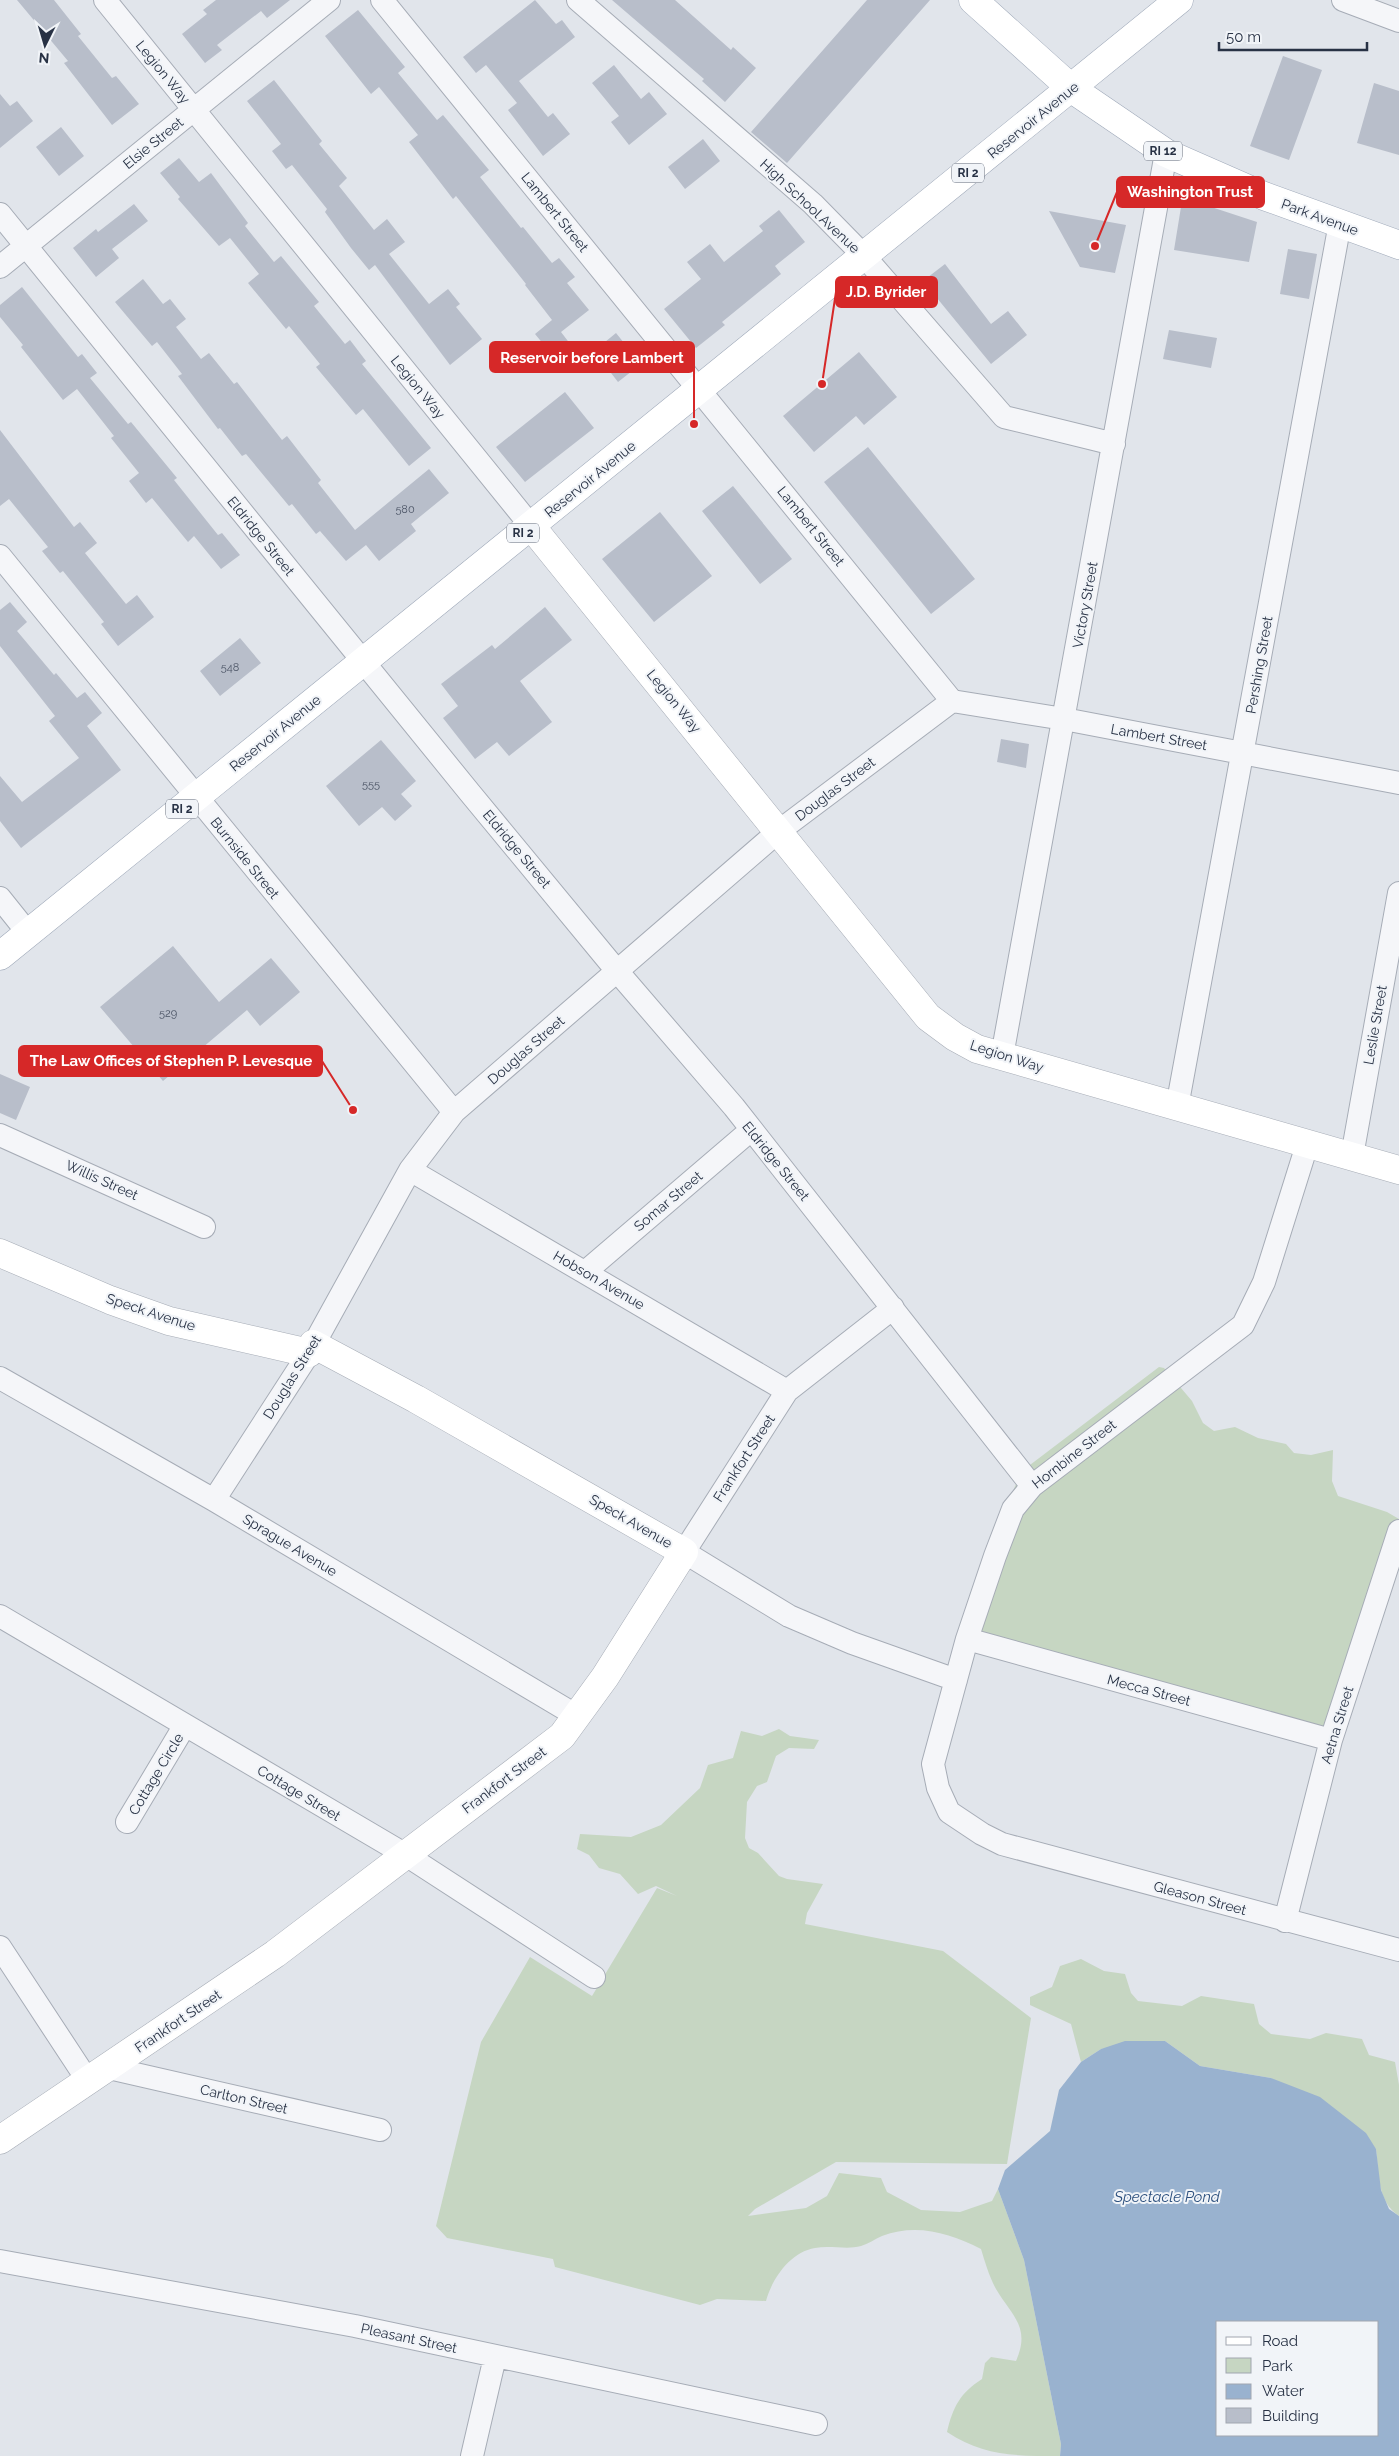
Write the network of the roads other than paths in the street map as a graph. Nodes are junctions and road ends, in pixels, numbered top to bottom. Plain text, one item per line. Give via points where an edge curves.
1 (105, 0) edge
2 (329, 0) edge
3 (382, 0) edge
4 (578, 0) edge
5 (973, 0) edge
6 (1179, 0) edge
7 (1343, 0) edge
8 (1399, 20) edge
9 (1072, 89) junction
10 (194, 110) junction
11 (1166, 153) junction
12 (0, 214) edge
13 (1340, 224) junction
14 (1399, 245) edge
15 (26, 246) junction
16 (864, 256) junction
17 (0, 267) edge
18 (700, 390) junction
19 (1114, 444) junction
20 (531, 526) junction
21 (0, 556) edge
22 (364, 662) junction
23 (952, 701) junction
24 (1064, 719) junction
25 (1243, 752) junction
26 (1399, 783) edge
27 (196, 798) junction
28 (779, 831) junction
29 (1399, 894) edge
30 (0, 898) edge
31 (28, 933) junction
32 (0, 956) edge
33 (617, 971) junction
34 (1002, 1056) junction
35 (1177, 1107) junction
36 (454, 1112) junction
37 (750, 1130) junction
38 (0, 1135) edge
39 (1307, 1145) junction
40 (1352, 1156) junction
41 (410, 1170) junction
42 (1399, 1170) edge
43 (204, 1226) dead end
44 (0, 1253) edge
45 (584, 1272) junction
46 (892, 1308) junction
47 (311, 1348) junction
48 (0, 1378) edge
49 (787, 1390) junction
50 (1032, 1486) junction
51 (214, 1500) junction
52 (1399, 1531) edge
53 (684, 1552) junction
54 (0, 1616) edge
55 (967, 1639) junction
56 (956, 1680) junction
57 (577, 1716) junction
58 (185, 1725) junction
59 (1330, 1740) junction
60 (127, 1822) dead end
61 (1002, 1844) joint
62 (406, 1855) junction
63 (1285, 1921) junction
64 (0, 1948) edge
65 (1399, 1950) edge
66 (594, 1978) dead end
67 (98, 2075) junction
68 (380, 2130) dead end
69 (0, 2140) edge
70 (0, 2261) edge
71 (495, 2357) junction
72 (816, 2424) dead end
73 (472, 2456) edge

1 - 10 street, Legion Way
2 - 10 street, Elsie Street
3 - 18 street, Lambert Street
4 - 16 street, High School Avenue via 813,204
5 - 9 street, Park Avenue / RI 12
6 - 9 street, Reservoir Avenue / RI 2
7 - 8 street
9 - 11 street, Park Avenue / RI 12
9 - 16 street, Reservoir Avenue / RI 2
10 - 15 street, Elsie Street
10 - 20 street, Legion Way
11 - 13 street, Park Avenue / RI 12 via 1264,196
11 - 19 street, Victory Street
12 - 15 street, Eldridge Street
13 - 14 street, Park Avenue / RI 12
13 - 25 street, Pershing Street
15 - 17 street, Elsie Street
15 - 22 street, Eldridge Street
16 - 18 street, Reservoir Avenue / RI 2
16 - 19 street, High School Avenue via 1004,417
18 - 20 street, Reservoir Avenue / RI 2
18 - 23 street, Lambert Street
19 - 24 street, Victory Street
20 - 22 street, Reservoir Avenue / RI 2
20 - 28 street, Legion Way
21 - 27 street, Burnside Street
22 - 27 street, Reservoir Avenue / RI 2
22 - 33 street, Eldridge Street
23 - 24 street, Lambert Street
23 - 28 street, Douglas Street
24 - 25 street, Lambert Street
24 - 34 street, Victory Street
25 - 26 street, Lambert Street
25 - 35 street, Pershing Street
27 - 31 street, Reservoir Avenue / RI 2
27 - 36 street, Burnside Street
28 - 33 street, Douglas Street
28 - 34 street, Legion Way via 928,1017 954,1037
29 - 40 street, Leslie Street
30 - 31 street
31 - 32 street, Reservoir Avenue / RI 2
33 - 36 street, Douglas Street
33 - 37 street, Eldridge Street
34 - 35 street, Legion Way
35 - 39 street, Legion Way
36 - 41 street, Douglas Street
37 - 45 street, Somar Street
37 - 46 street, Eldridge Street
38 - 43 street, Willis Street
39 - 40 street, Legion Way
39 - 50 street, Hornbine Street via 1264,1282 1243,1325
40 - 42 street, Legion Way
41 - 45 street, Hobson Avenue
41 - 47 street, Douglas Street
44 - 47 street, Speck Avenue via 110,1300 169,1321
45 - 49 street, Hobson Avenue
46 - 49 street, Frankfort Street
46 - 50 street, Eldridge Street
47 - 51 street, Douglas Street
47 - 53 street, Speck Avenue via 416,1399
48 - 51 street, Sprague Avenue
49 - 53 street, Frankfort Street
50 - 55 street, Hornbine Street via 1013,1509
51 - 57 street, Sprague Avenue
52 - 59 street, Aetna Street
53 - 56 street, Speck Avenue via 789,1616 852,1643
53 - 57 street, Frankfort Street
54 - 58 street, Cottage Street
55 - 56 street, Hornbine Street
55 - 59 street, Mecca Street
56 - 61 street, Hornbine Street via 932,1764 938,1788 949,1812
57 - 62 street, Frankfort Street via 562,1736
58 - 60 street, Cottage Circle
58 - 62 street, Cottage Street
59 - 63 street, Aetna Street
61 - 63 street, Gleason Street
62 - 66 street, Cottage Street
62 - 67 street, Frankfort Street via 275,1954
63 - 65 street, Gleason Street
64 - 67 street
67 - 68 street, Carlton Street
67 - 69 street, Frankfort Street
70 - 71 street, Pleasant Street via 355,2326
71 - 72 street, Pleasant Street
71 - 73 street

